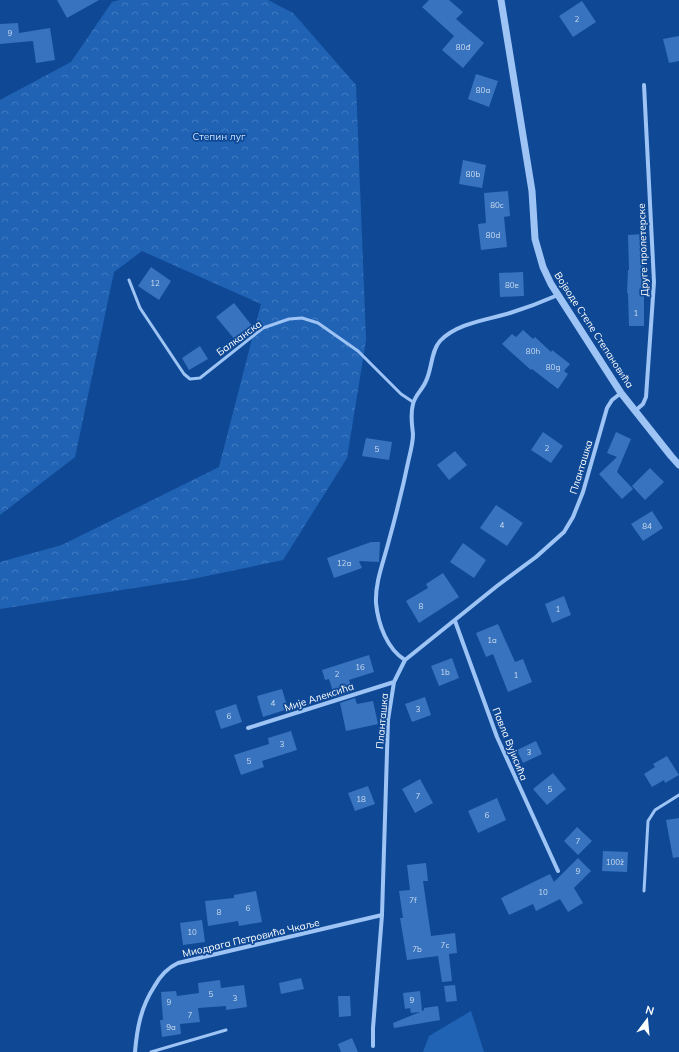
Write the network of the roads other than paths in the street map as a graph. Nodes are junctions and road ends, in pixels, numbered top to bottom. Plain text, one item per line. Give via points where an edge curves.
1 (502, 0) edge
2 (644, 85) dead end
3 (129, 280) dead end
4 (558, 295) junction
5 (621, 393) junction
6 (413, 402) junction
7 (635, 411) junction
8 (679, 465) edge
9 (455, 621) junction
10 (405, 660) junction
11 (394, 682) junction
12 (248, 728) dead end
13 (679, 795) edge
14 (558, 871) dead end
15 (644, 891) dead end
16 (382, 916) junction
17 (226, 1030) dead end
18 (374, 1046) dead end
19 (135, 1052) edge
20 (151, 1052) edge

1 - 4 street, Војводе Степе Степановића via 532,192 535,239 543,267
2 - 7 street, Друге пролетерске via 654,282 646,397
3 - 6 lane, Балканска via 140,308 184,374 190,379 200,378 263,328 289,319 302,318 318,323 358,351 401,394
4 - 5 street, Војводе Степе Степановића
4 - 6 street via 509,314 471,323 447,335 434,351 426,382
5 - 7 street, Војводе Степе Степановића
5 - 9 street, Планташка via 607,408 582,492 573,517 564,532
6 - 10 street via 411,451 377,590 376,604 390,648
7 - 8 street, Војводе Степе Степановића
9 - 10 street, Планташка
9 - 14 street, Павла Вујисића via 497,737
10 - 11 street, Планташка
11 - 12 street, Мије Алексића
11 - 16 street, Планташка via 388,720
13 - 15 lane via 655,810 648,821
16 - 18 street, Планташка via 373,1028
16 - 19 street, Миодрага Петровића Чкаље via 172,966 162,974 143,1007 137,1029
17 - 20 lane

